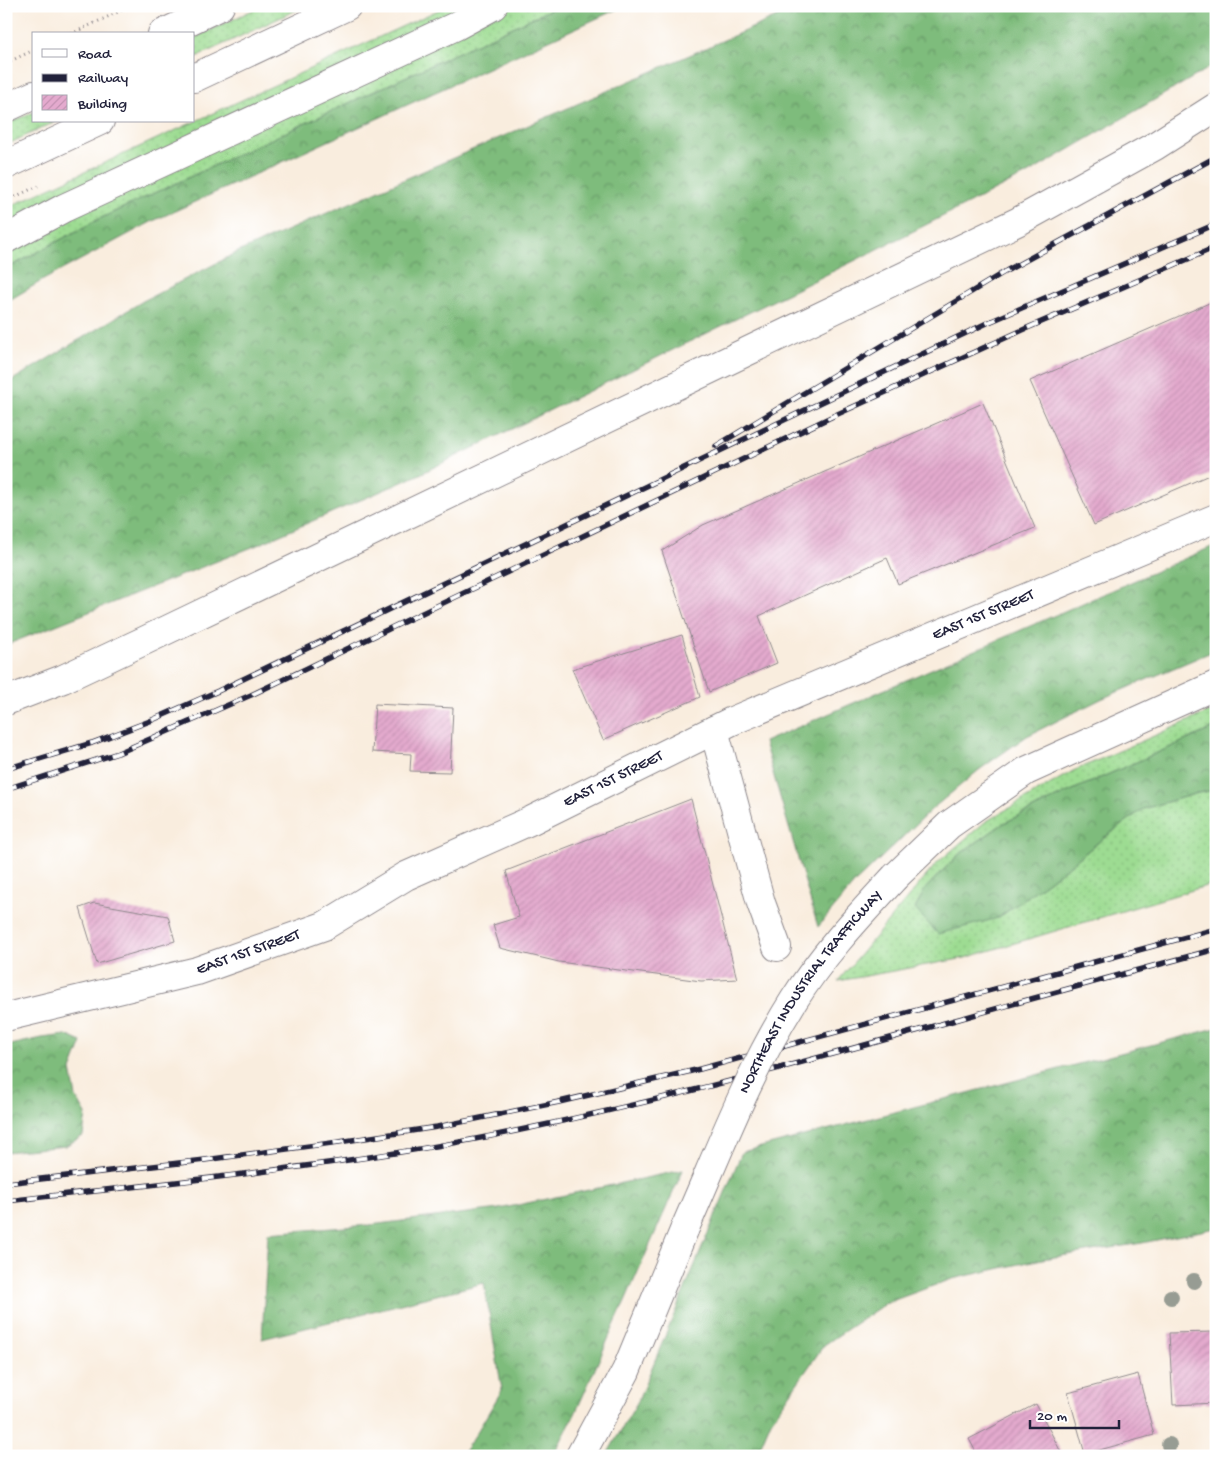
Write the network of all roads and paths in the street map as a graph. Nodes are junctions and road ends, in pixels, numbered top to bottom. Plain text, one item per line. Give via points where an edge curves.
1 (131, 6) edge
2 (220, 6) edge
3 (347, 6) edge
4 (492, 6) edge
5 (74, 32) edge
6 (166, 32) edge
7 (32, 51) edge
8 (6, 63) edge
9 (195, 78) edge
10 (32, 96) edge
11 (1216, 107) edge
12 (6, 108) edge
13 (98, 122) edge
14 (6, 165) edge
15 (6, 239) edge
16 (1216, 518) edge
17 (1216, 685) edge
18 (6, 701) edge
19 (714, 730) junction
20 (778, 947) dead end
21 (6, 1017) edge
22 (580, 1456) edge

1 - 5 path
2 - 6 street
3 - 9 street
4 - 15 street via 64,208
7 - 8 path
10 - 12 street
11 - 18 street via 1155,146 1019,222 148,639 63,679
13 - 14 street
16 - 19 street, EAST 1ST STREET
17 - 22 street, NORTHEAST INDUSTRIAL TRAFFICWAY, bridge via 1026,771 949,825 840,937 794,999 754,1070 626,1371
19 - 20 street via 761,903
19 - 21 street, EAST 1ST STREET via 532,820 406,876 324,926 197,971

